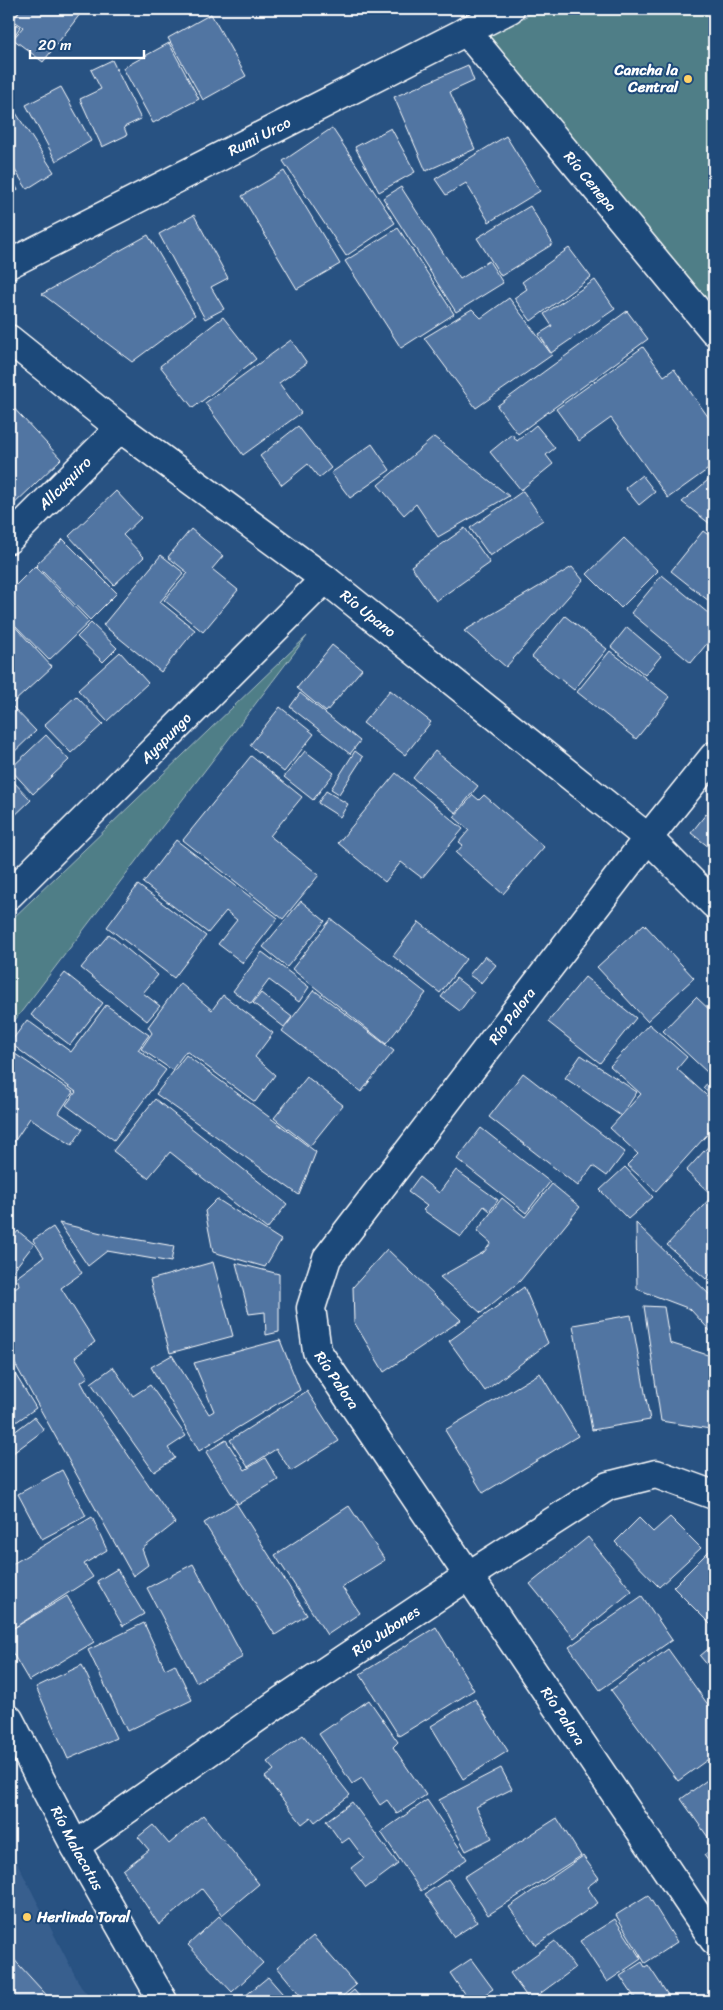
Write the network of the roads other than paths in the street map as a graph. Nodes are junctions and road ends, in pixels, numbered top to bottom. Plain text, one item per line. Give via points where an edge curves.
1 (510, 9) edge
2 (466, 31) junction
3 (9, 264) edge
4 (714, 331) edge
5 (9, 339) edge
6 (120, 428) junction
7 (9, 539) edge
8 (325, 579) junction
9 (714, 756) edge
10 (648, 838) junction
11 (9, 895) edge
12 (714, 904) edge
13 (714, 1495) edge
14 (468, 1576) junction
15 (9, 1720) edge
16 (75, 1846) junction
17 (714, 1940) edge
18 (162, 2001) edge

1 - 2 street, Rumi Urco
2 - 3 street, Rumi Urco
2 - 4 street, Río Cenepa
5 - 6 street, Río Upano
6 - 7 street, Allcuquiro
6 - 8 street, Río Upano
8 - 10 street, Río Upano
8 - 11 street, Ayapungo
9 - 10 street, Río Palora
10 - 12 street, Río Upano
10 - 14 street, Río Palora via 327,1258 311,1308 317,1351
13 - 14 street, Río Jubones via 656,1474 608,1486
14 - 16 street, Río Jubones via 281,1701
14 - 17 street, Río Palora
15 - 16 street, Río Malacatus
16 - 18 street, Río Malacatus

